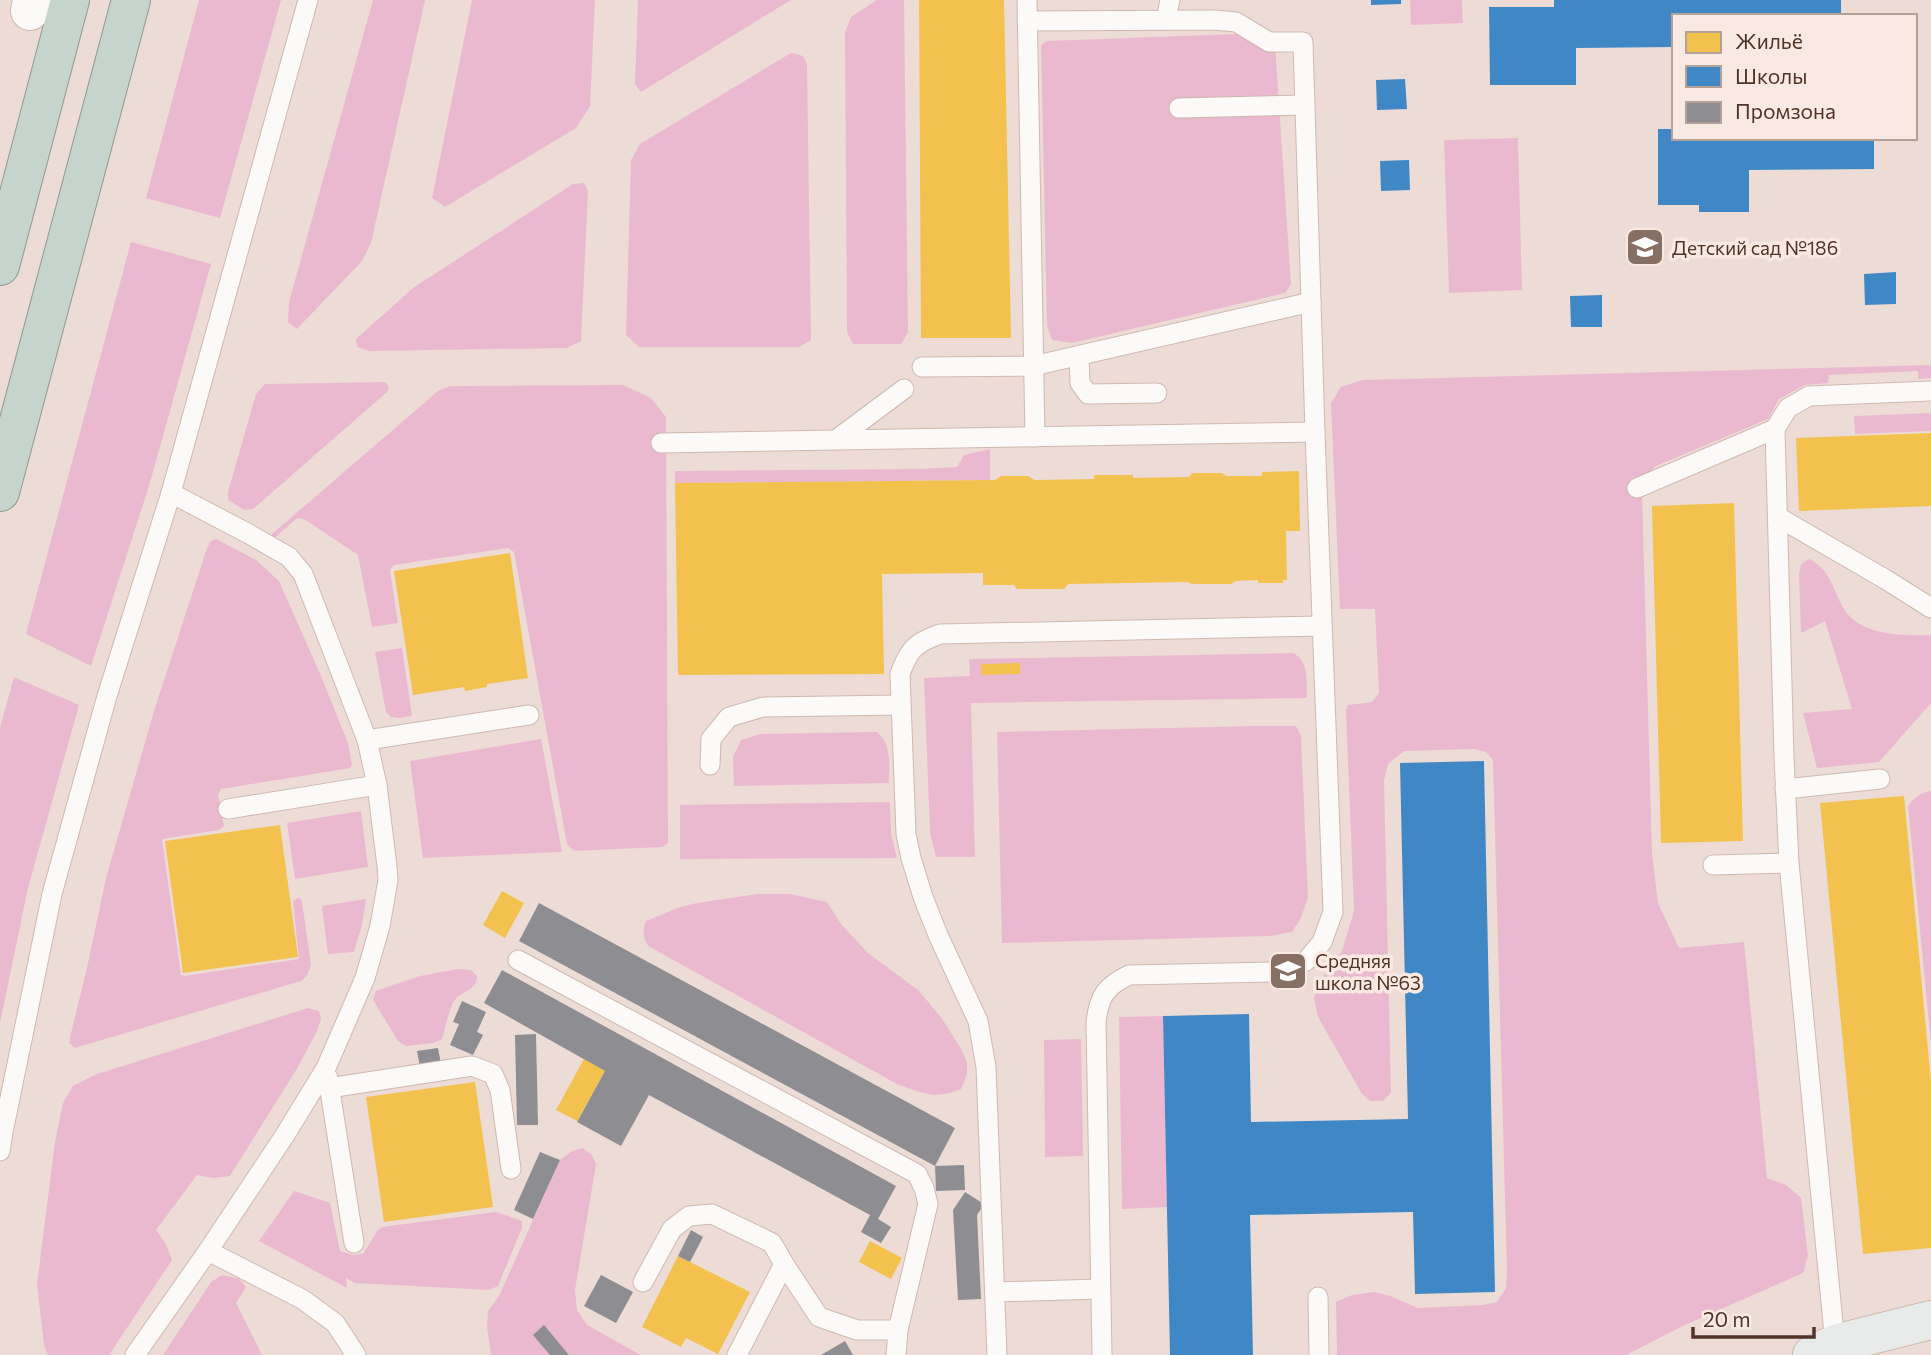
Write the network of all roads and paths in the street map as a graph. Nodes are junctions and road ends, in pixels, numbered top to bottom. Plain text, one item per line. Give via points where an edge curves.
1 (70, 0) edge
2 (131, 0) edge
3 (308, 0) edge
4 (1027, 0) edge
5 (1170, 0) edge
6 (1166, 20) junction
7 (1027, 21) junction
8 (1304, 105) junction
9 (1180, 108) dead end
10 (0, 266) edge
11 (1311, 302) junction
12 (1079, 356) junction
13 (1034, 366) junction
14 (922, 367) dead end
15 (904, 388) dead end
16 (1931, 391) edge
17 (1157, 393) dead end
18 (1774, 429) junction
19 (1315, 432) junction
20 (1035, 437) junction
21 (837, 439) junction
22 (661, 443) dead end
23 (1637, 488) dead end
24 (0, 492) edge
25 (171, 493) junction
26 (1778, 517) junction
27 (1931, 608) edge
28 (1322, 626) junction
29 (901, 705) junction
30 (529, 715) dead end
31 (367, 740) junction
32 (710, 765) dead end
33 (1880, 779) dead end
34 (377, 785) junction
35 (1785, 789) junction
36 (229, 809) dead end
37 (1789, 863) junction
38 (1713, 865) dead end
39 (518, 960) dead end
40 (326, 1068) junction
41 (329, 1088) junction
42 (0, 1151) edge
43 (511, 1169) dead end
44 (354, 1243) dead end
45 (208, 1251) junction
46 (784, 1264) junction
47 (643, 1282) dead end
48 (1100, 1289) junction
49 (995, 1292) junction
50 (1318, 1297) dead end
51 (1931, 1320) edge
52 (898, 1330) junction
53 (1824, 1350) edge
54 (135, 1355) edge
55 (356, 1355) edge
56 (737, 1355) edge
57 (896, 1355) edge
58 (998, 1355) edge
59 (1102, 1355) edge
60 (1319, 1355) edge

1 - 10 highway
2 - 24 highway
3 - 25 lane
4 - 7 lane
5 - 6 lane
6 - 7 lane
6 - 8 lane via 1236,22 1269,42 1303,42
7 - 13 lane
8 - 9 lane
8 - 11 lane
11 - 12 lane
11 - 19 lane
12 - 13 lane
12 - 17 lane via 1080,383 1088,394
13 - 14 lane
13 - 20 lane
15 - 21 lane
16 - 18 lane via 1809,396 1788,408
18 - 23 lane
18 - 26 lane
19 - 20 lane
19 - 28 lane
20 - 21 lane
21 - 22 lane
25 - 31 lane via 289,557 303,574
25 - 42 lane via 107,696 52,894
26 - 27 lane
26 - 35 lane
28 - 29 lane via 940,634 921,641 907,654 900,674
28 - 48 lane via 1333,912 1322,942 1306,961 1277,972 1129,975 1105,991 1096,1022
29 - 32 lane via 763,707 729,717 710,739
29 - 49 lane via 911,858 938,935 978,1021 982,1043
30 - 31 lane
31 - 34 lane
33 - 35 lane
34 - 36 lane
34 - 40 lane via 388,880 380,926 365,978
35 - 37 lane
37 - 38 lane
37 - 53 lane
39 - 52 lane via 917,1174 928,1204
40 - 41 lane
40 - 45 lane
41 - 43 lane via 472,1066 493,1074 500,1090
41 - 44 lane
45 - 54 lane
45 - 55 lane via 302,1299 335,1323
46 - 47 lane via 772,1242 712,1214 689,1216 672,1229
46 - 52 lane via 818,1317 857,1330
46 - 56 lane
48 - 49 lane
48 - 59 lane
49 - 58 lane
50 - 60 lane
51 - 53 main road
52 - 57 lane

